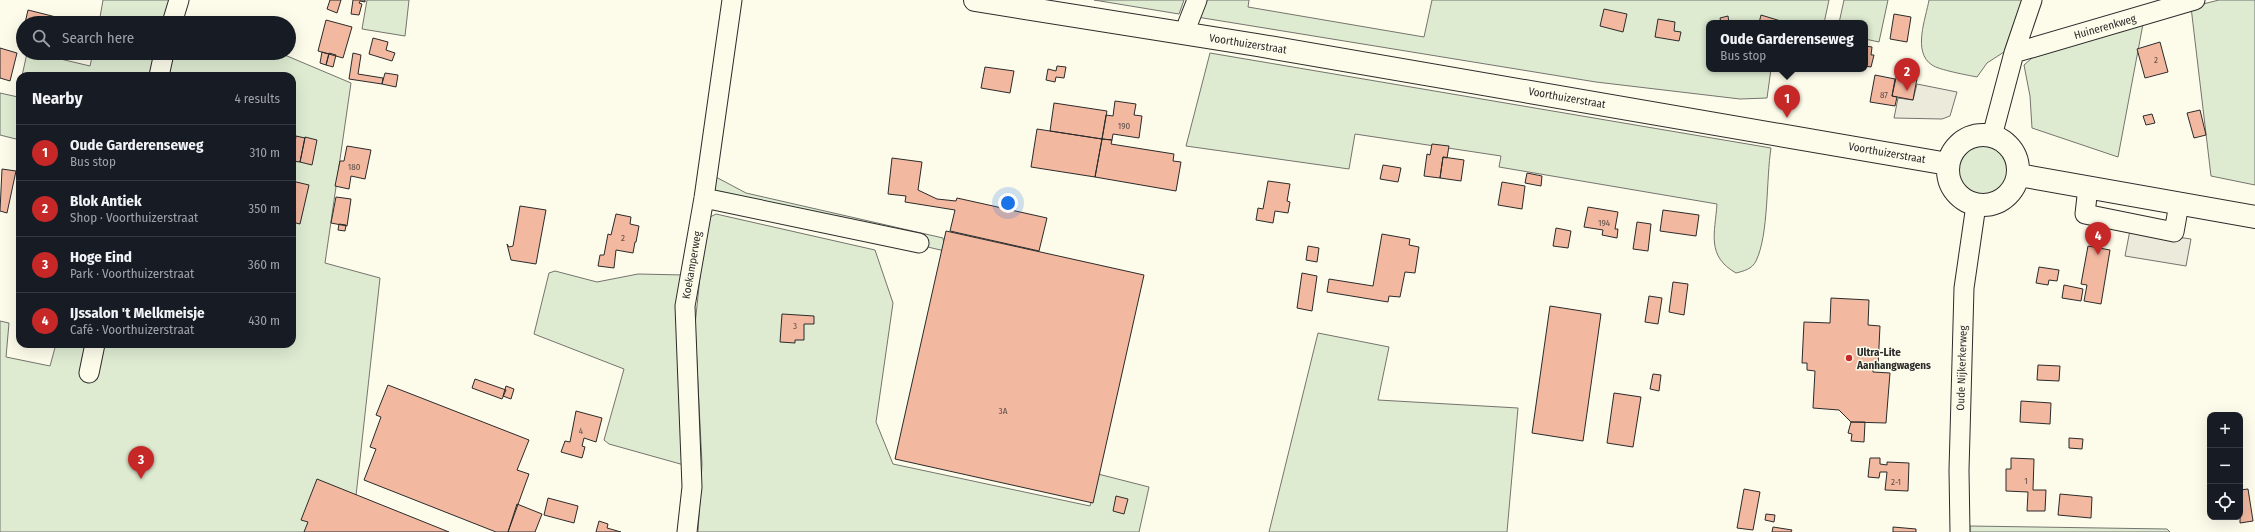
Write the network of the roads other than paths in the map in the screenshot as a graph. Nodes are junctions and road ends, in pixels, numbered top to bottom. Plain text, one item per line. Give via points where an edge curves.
1 (179, 0) edge
2 (732, 0) edge
3 (975, 0) edge
4 (1197, 0) edge
5 (2032, 0) edge
6 (2196, 0) edge
7 (174, 16) edge
8 (1186, 34) junction
9 (2014, 53) junction
10 (162, 60) edge
11 (160, 72) edge
12 (1992, 136) junction
13 (1948, 164) junction
14 (2019, 175) junction
15 (704, 198) junction
16 (1976, 205) junction
17 (2255, 217) edge
18 (918, 243) dead end
19 (94, 348) edge
20 (89, 373) dead end
21 (687, 532) edge
22 (1960, 532) edge

1 - 7 street
2 - 15 street, Koekamperweg
3 - 8 main road, Voorthuizerstraat
4 - 8 street
5 - 9 street
6 - 9 street, Huinerenkweg
8 - 13 main road, Voorthuizerstraat
9 - 12 street
10 - 11 street
12 - 13 main road via 1980,135 1959,144
12 - 14 main road via 2013,150 2017,158
13 - 16 main road via 1952,187 1962,199
14 - 16 main road via 2007,197 1992,205
14 - 17 main road
15 - 18 street
15 - 21 street, Koekamperweg via 685,306 692,487
16 - 22 street, Oude Nijkerkerweg via 1964,288 1959,470
19 - 20 street

